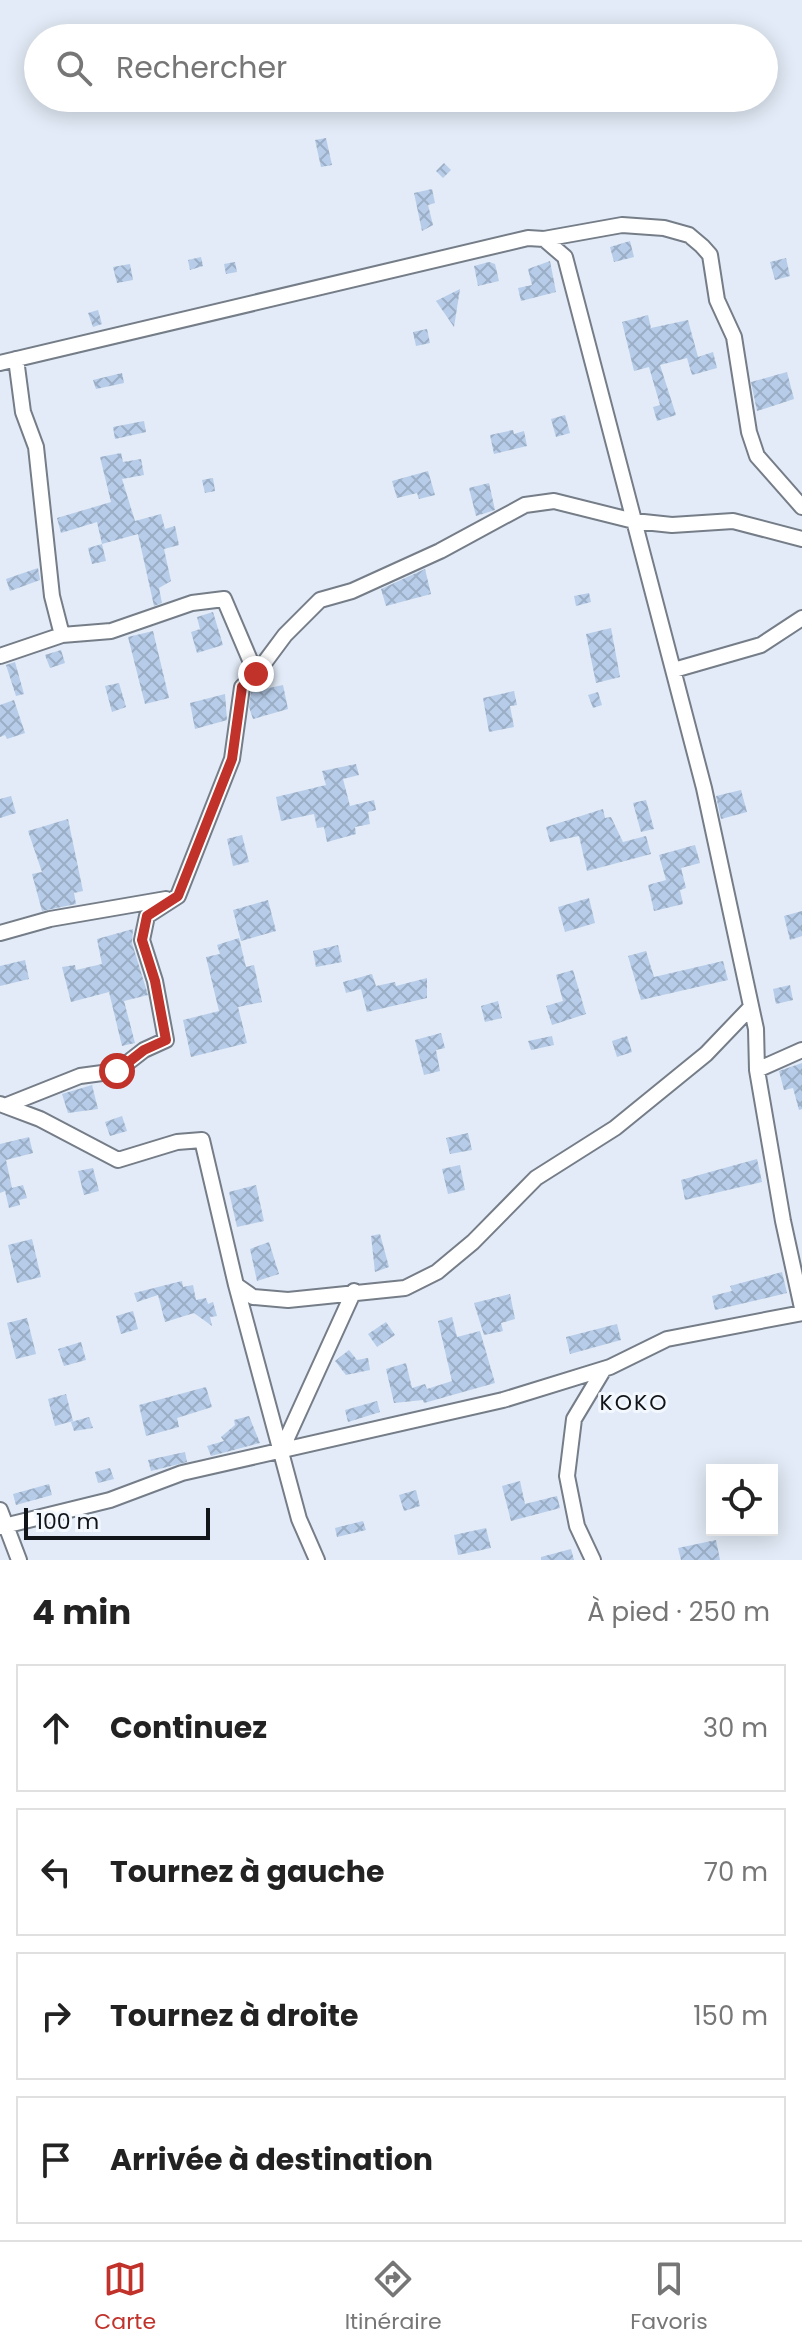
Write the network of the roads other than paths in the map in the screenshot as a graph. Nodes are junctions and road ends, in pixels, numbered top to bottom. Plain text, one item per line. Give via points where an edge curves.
1 (544, 239) junction
2 (16, 359) junction
3 (0, 363) edge
4 (802, 507) edge
5 (634, 521) junction
6 (802, 539) edge
7 (802, 618) edge
8 (62, 635) junction
9 (0, 656) edge
10 (674, 670) junction
11 (256, 674) junction
12 (178, 896) junction
13 (0, 933) edge
14 (751, 1007) junction
15 (802, 1050) edge
16 (757, 1070) junction
17 (3, 1105) edge
18 (236, 1285) junction
19 (354, 1291) junction
20 (802, 1311) edge
21 (604, 1369) junction
22 (282, 1449) junction
23 (0, 1510) edge
24 (2, 1527) edge
25 (19, 1560) edge
26 (317, 1560) edge
27 (593, 1560) edge

1 - 2 street via 528,238
1 - 4 street via 622,225 664,228 689,235 702,246 710,255 717,300 734,337 757,456
1 - 5 street via 565,257
2 - 3 street
2 - 8 street via 23,412 36,447 52,596
5 - 6 street via 733,521
5 - 10 street
5 - 11 street via 554,501 525,505 440,551 320,600
7 - 10 street via 761,645
8 - 9 street
8 - 11 street via 111,631 192,603 224,599
10 - 14 street
11 - 12 street via 242,687 232,759
12 - 13 street
12 - 17 street via 147,916 142,940 166,1040 117,1071 80,1076
14 - 16 street
14 - 19 street via 706,1054 615,1128 536,1178 437,1272 405,1288
15 - 16 street
16 - 20 street
17 - 18 street via 118,1160 202,1140
18 - 19 street via 253,1297 288,1300
18 - 22 street
19 - 22 street
20 - 21 street via 667,1339
21 - 22 street via 503,1400
21 - 27 street via 574,1419 567,1476 577,1526
22 - 24 street
22 - 26 street via 299,1519
23 - 24 street
24 - 25 street

